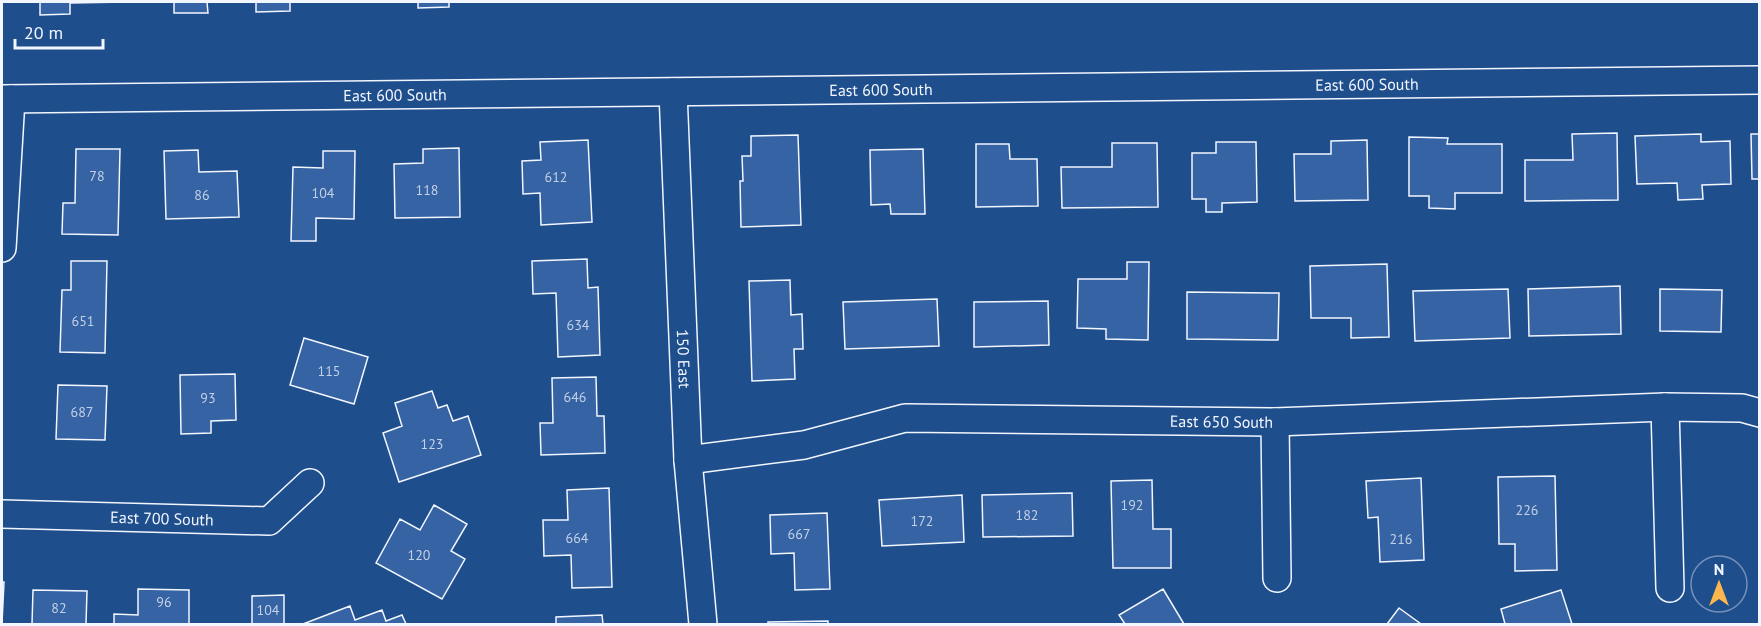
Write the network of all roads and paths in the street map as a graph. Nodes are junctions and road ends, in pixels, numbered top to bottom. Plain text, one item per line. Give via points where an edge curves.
1 (1760, 80) edge
2 (674, 92) junction
3 (6, 99) edge
4 (2, 248) edge
5 (1665, 407) junction
6 (1760, 413) edge
7 (1275, 422) junction
8 (688, 460) junction
9 (310, 483) dead end
10 (2, 514) edge
11 (1277, 578) dead end
12 (1670, 588) dead end
13 (703, 624) edge

1 - 2 street, East 600 South
2 - 3 street, East 600 South
2 - 8 street, 150 East
3 - 4 street
5 - 6 street, East 650 South via 1742,408
5 - 7 street, East 650 South
5 - 12 street
7 - 8 street, East 650 South via 905,418 804,445
7 - 11 street
8 - 13 street, 150 East
9 - 10 street, East 700 South via 269,521

